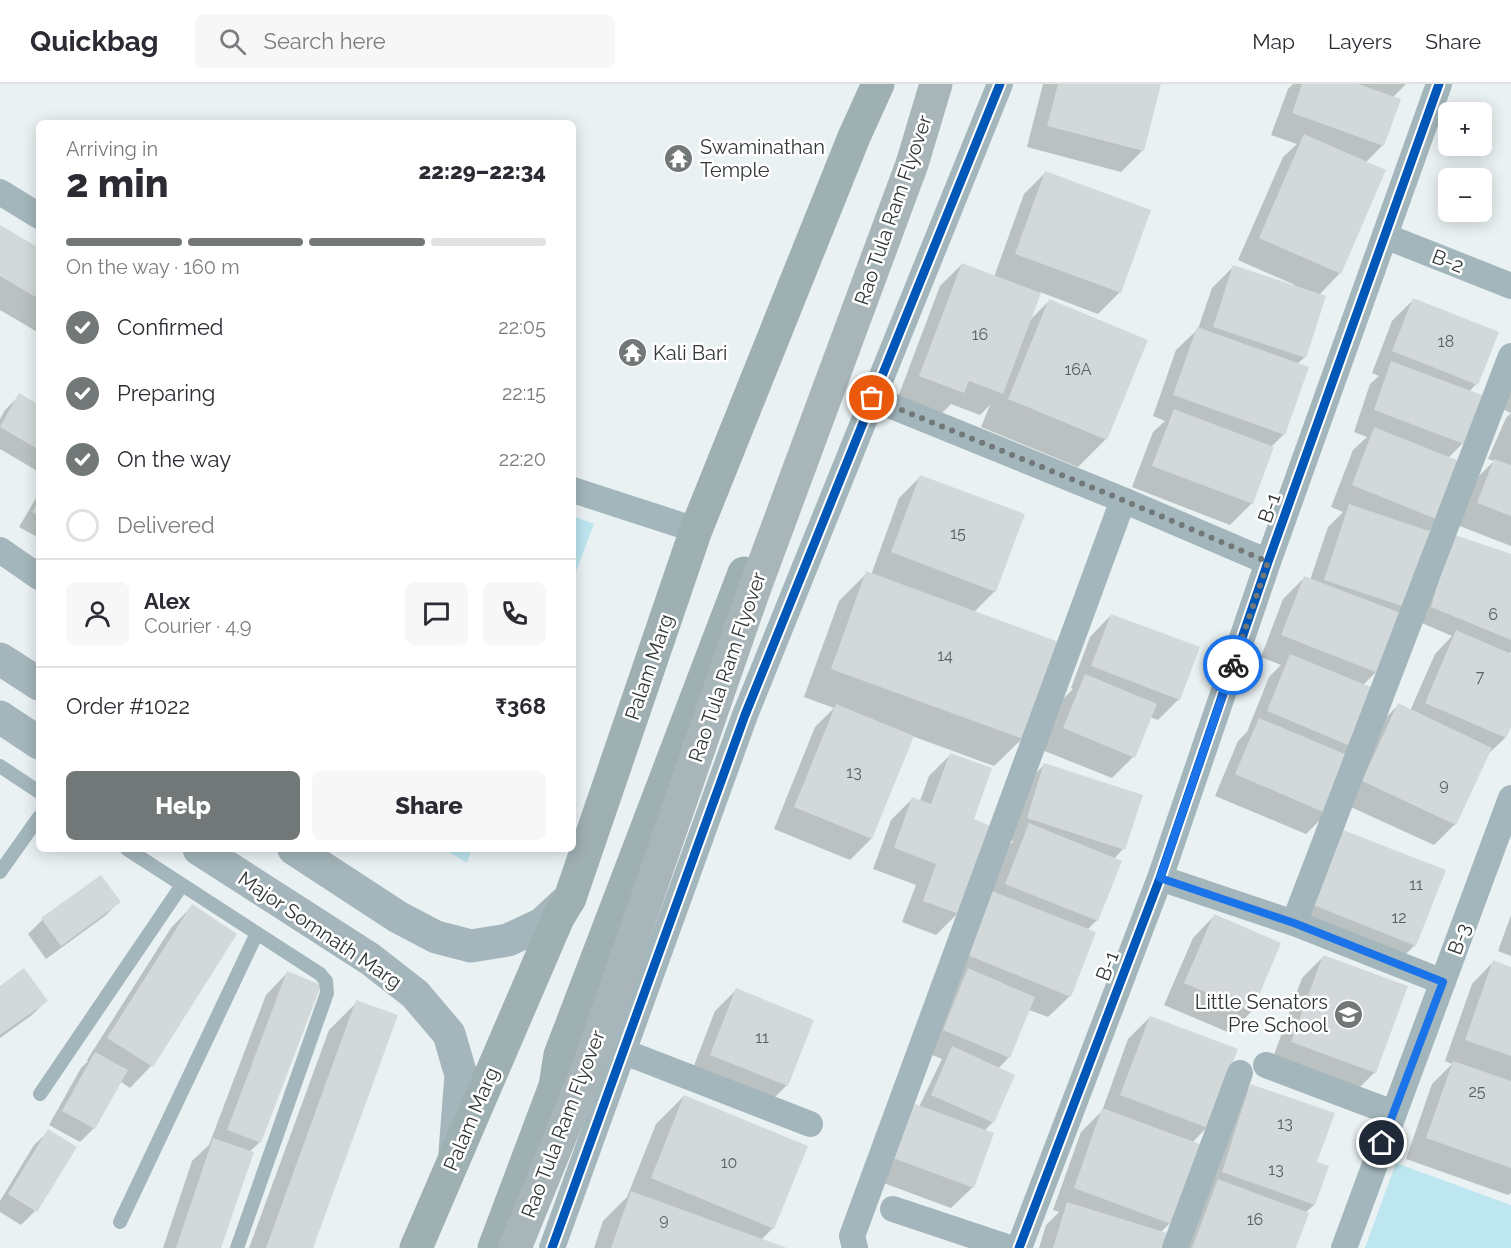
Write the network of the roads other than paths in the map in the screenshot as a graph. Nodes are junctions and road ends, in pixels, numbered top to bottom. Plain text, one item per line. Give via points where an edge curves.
1 (878, 84) edge
2 (934, 84) edge
3 (999, 84) edge
4 (1439, 84) edge
5 (0, 192) edge
6 (36, 214) edge
7 (1385, 236) junction
8 (1511, 286) edge
9 (1511, 356) edge
10 (872, 398) junction
11 (576, 491) edge
12 (1123, 500) junction
13 (696, 530) junction
14 (0, 550) edge
15 (1268, 562) junction
16 (36, 575) edge
17 (0, 658) edge
18 (36, 682) edge
19 (0, 717) edge
20 (36, 741) edge
21 (0, 766) edge
22 (36, 790) edge
23 (1511, 798) edge
24 (36, 821) edge
25 (132, 852) edge
26 (204, 852) edge
27 (299, 852) edge
28 (0, 872) edge
29 (1160, 878) junction
30 (182, 885) junction
31 (570, 898) junction
32 (398, 917) junction
33 (1294, 923) junction
34 (257, 933) junction
35 (370, 959) junction
36 (1443, 982) junction
37 (622, 1051) junction
38 (1266, 1065) dead end
39 (1240, 1073) dead end
40 (40, 1094) dead end
41 (1393, 1113) junction
42 (810, 1124) dead end
43 (455, 1155) junction
44 (893, 1209) dead end
45 (120, 1222) dead end
46 (237, 1248) edge
47 (416, 1248) edge
48 (494, 1248) edge
49 (515, 1248) edge
50 (552, 1248) edge
51 (855, 1248) edge
52 (1010, 1248) edge
53 (1019, 1248) edge
54 (1175, 1248) edge
55 (1344, 1248) edge

1 - 13 main road, Palam Marg
2 - 48 main road via 560,1055 555,1086
2 - 49 highway, Rao Tula Ram Flyover via 912,164 753,592 587,1071
3 - 10 street
4 - 7 street, B-1
5 - 6 street
7 - 8 street, B-2
7 - 15 street, B-1
9 - 33 street
10 - 12 street
10 - 37 street via 745,715
11 - 13 street
12 - 15 street
12 - 51 street via 852,1236
13 - 31 main road, Palam Marg
14 - 16 street
15 - 29 street, B-1
17 - 18 street
19 - 20 street
21 - 22 lane
23 - 36 street, B-3
24 - 28 lane
25 - 30 lane
26 - 35 street, Major Somnath Marg
27 - 32 street
29 - 33 street
29 - 53 street, B-1
30 - 34 lane
30 - 40 lane
31 - 32 street via 542,924 508,940 471,946 436,937
31 - 43 main road, Palam Marg
32 - 35 street
33 - 36 street
34 - 45 lane
34 - 46 lane via 320,974 327,988
35 - 43 street, Major Somnath Marg via 415,994 449,1034 462,1075
36 - 41 street, B-3
37 - 42 street
37 - 50 street
38 - 41 street
39 - 54 street
41 - 55 street, B-3
43 - 47 main road, Palam Marg
44 - 52 street

